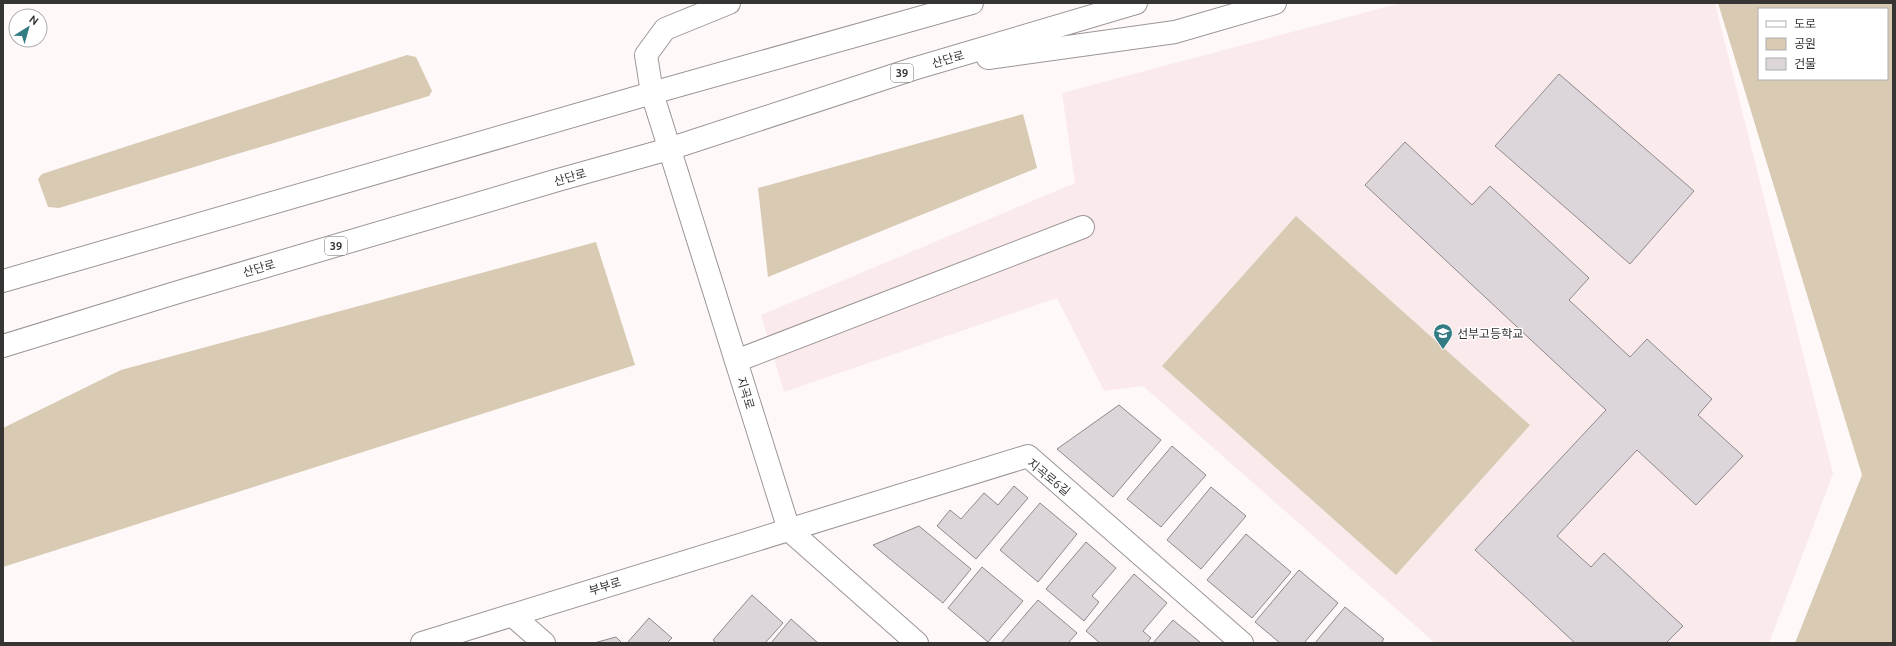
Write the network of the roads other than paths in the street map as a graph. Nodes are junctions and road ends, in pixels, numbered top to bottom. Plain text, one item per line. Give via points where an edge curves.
1 (729, 3) edge
2 (947, 3) edge
3 (972, 3) edge
4 (1136, 3) edge
5 (1275, 3) edge
6 (899, 24) junction
7 (913, 69) junction
8 (652, 93) junction
9 (670, 149) junction
10 (1083, 227) dead end
11 (3, 281) edge
12 (3, 346) edge
13 (736, 361) junction
14 (789, 530) junction
15 (512, 615) junction
16 (422, 643) edge
17 (544, 643) edge
18 (916, 643) edge
19 (1242, 643) edge

1 - 8 main road, 지곡로 via 664,29 646,55
2 - 6 main road
3 - 6 main road
4 - 7 main road, 산단로 / 39
5 - 7 main road via 1174,32
6 - 8 main road
7 - 9 main road, 산단로 / 39
8 - 9 main road, 지곡로
8 - 11 main road
9 - 12 main road, 산단로 / 39
9 - 13 main road, 지곡로
10 - 13 main road
13 - 14 main road, 지곡로
14 - 15 main road, 부부로
14 - 18 main road
14 - 19 main road, 지곡로6길 via 1028,456
15 - 16 main road, 부부로
15 - 17 main road

